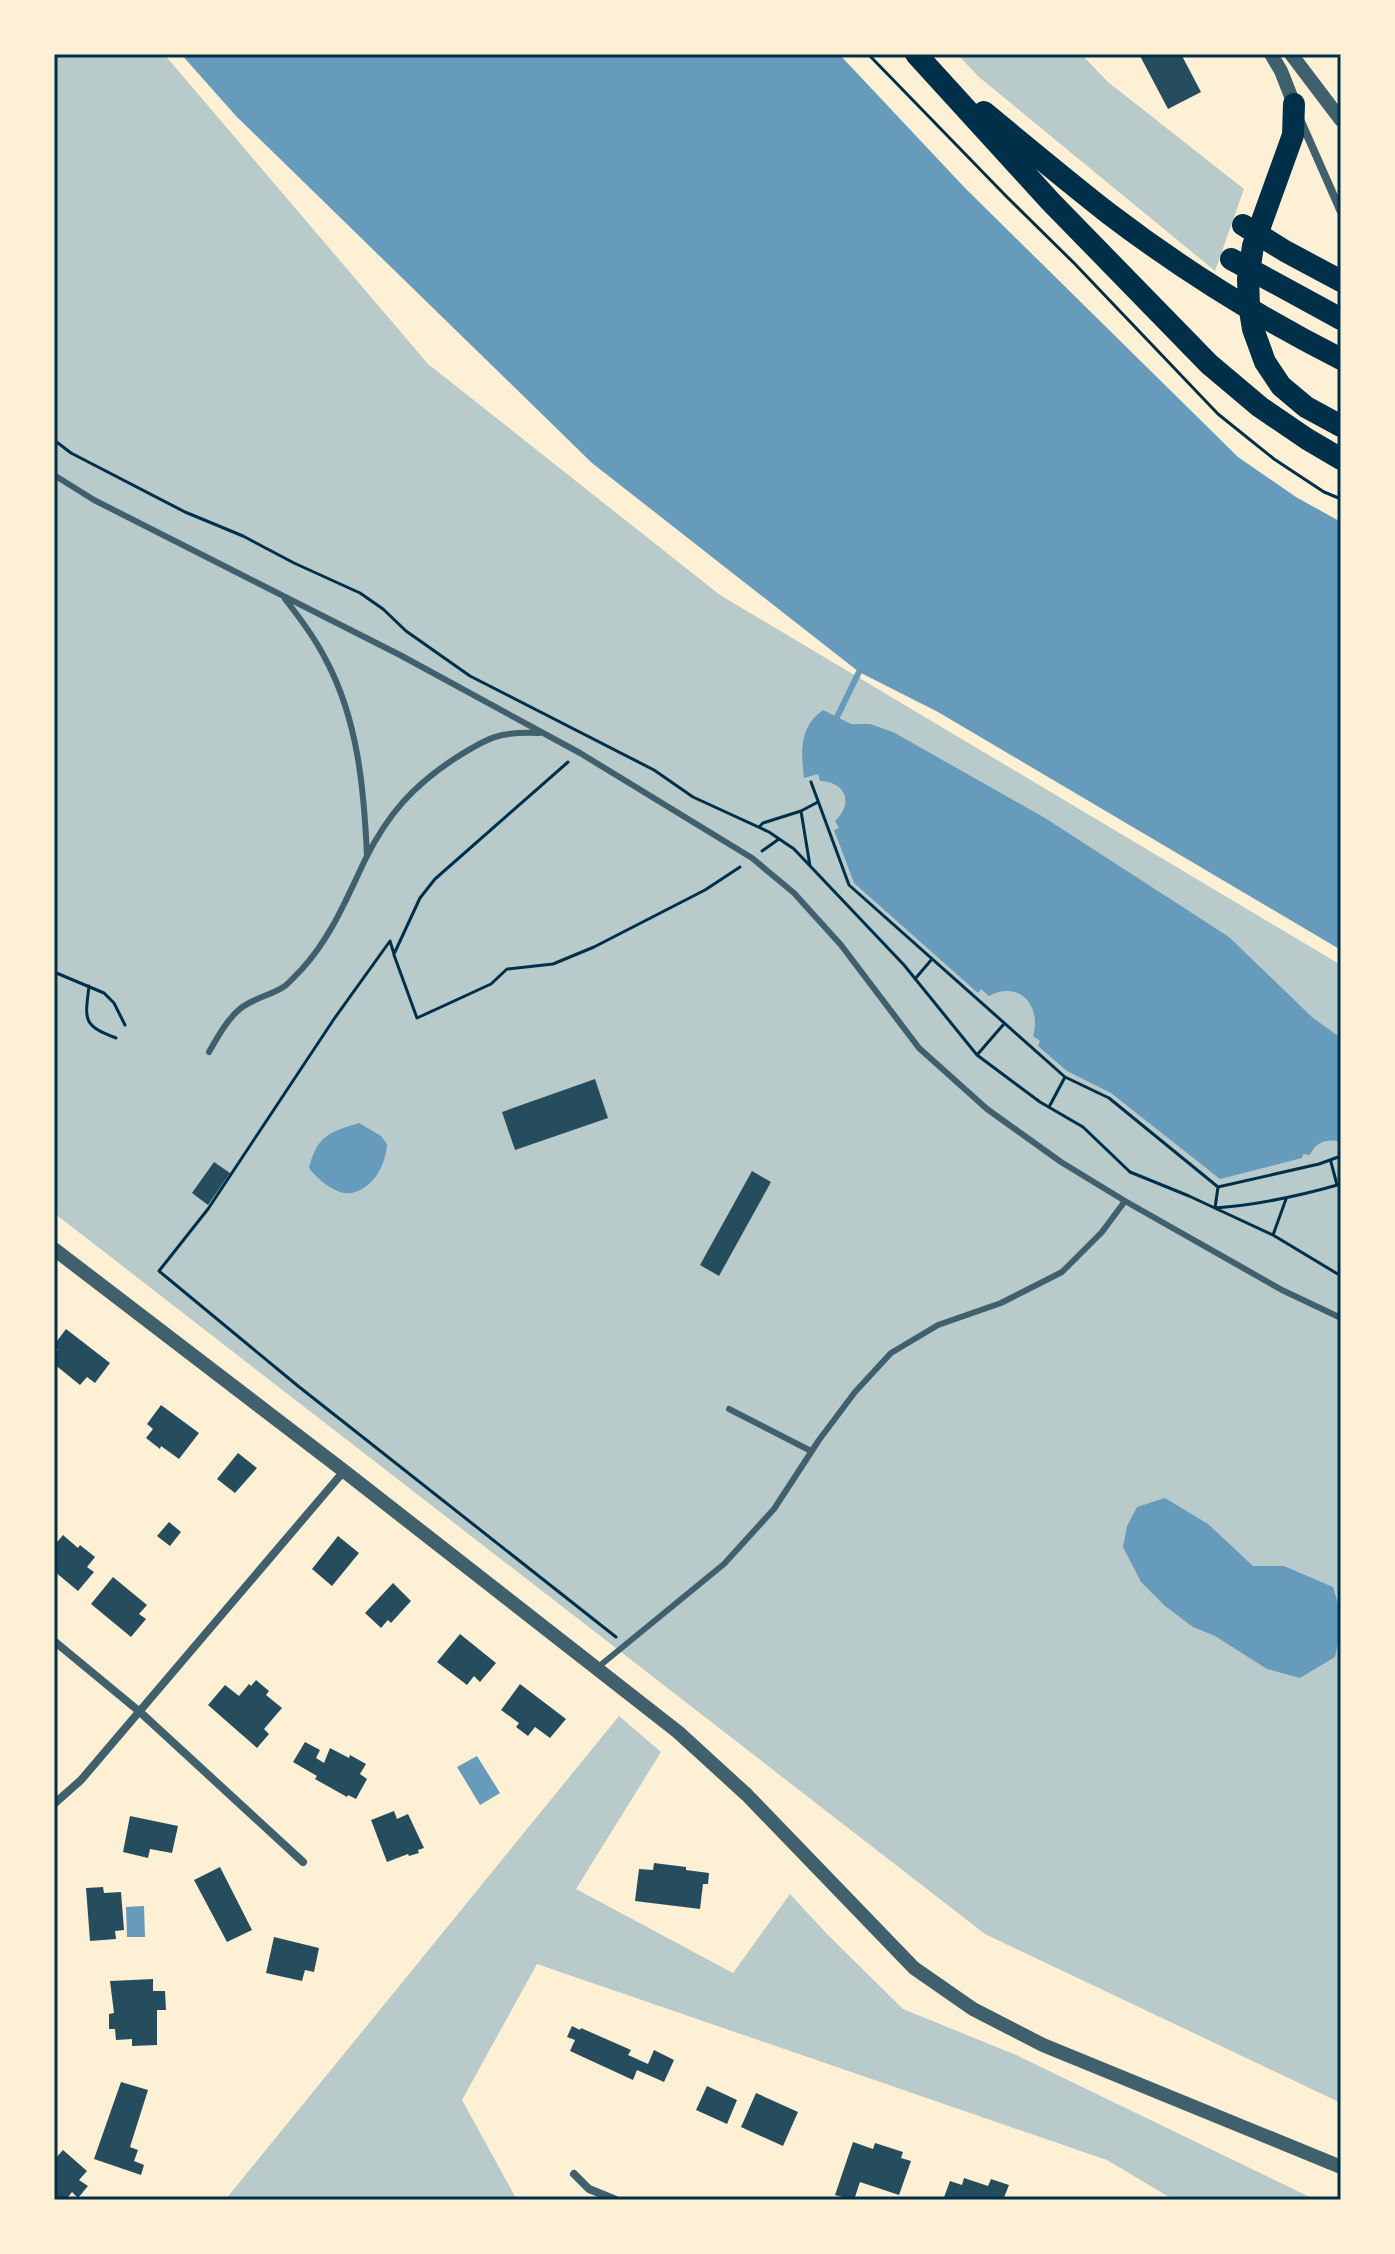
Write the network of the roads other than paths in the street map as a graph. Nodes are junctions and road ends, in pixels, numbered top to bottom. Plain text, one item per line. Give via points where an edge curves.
1 (919, 54) edge
2 (1271, 54) edge
3 (1291, 54) edge
4 (1294, 104) junction
5 (1341, 120) edge
6 (1341, 212) edge
7 (1243, 225) dead end
8 (1231, 259) dead end
9 (1341, 281) edge
10 (1341, 319) edge
11 (1341, 359) edge
12 (1341, 426) edge
13 (1341, 459) edge
14 (54, 475) edge
15 (284, 597) junction
16 (543, 734) junction
17 (367, 856) junction
18 (209, 1052) dead end
19 (1125, 1201) junction
20 (54, 1249) edge
21 (1341, 1318) edge
22 (729, 1409) dead end
23 (811, 1451) junction
24 (344, 1471) junction
25 (54, 1641) edge
26 (597, 1668) junction
27 (140, 1712) junction
28 (54, 1804) edge
29 (303, 1862) dead end
30 (1341, 2167) edge
31 (574, 2174) dead end
32 (616, 2200) edge

1 - 11 highway via 1109,214 1212,285
1 - 13 highway via 1051,202 1209,364 1260,407
2 - 4 street
3 - 5 street
4 - 6 street
4 - 12 highway via 1293,135 1253,246 1249,305 1265,362 1281,386
7 - 9 highway
8 - 10 highway
14 - 15 lane
15 - 16 lane
15 - 17 lane via 326,659 346,705 365,801
16 - 17 lane via 503,734 428,776 394,813
16 - 19 lane via 752,858 794,893 841,945 919,1048 987,1109
17 - 18 lane via 329,934 303,968 284,986 239,1009
19 - 21 lane
19 - 23 lane via 1062,1272 1001,1303 938,1325 891,1353
20 - 24 street
22 - 23 lane
23 - 26 lane via 774,1509 724,1564
24 - 26 street
24 - 27 street
25 - 27 street
26 - 30 street via 747,1795 914,1968 973,2009 1043,2045
27 - 28 street
27 - 29 street
31 - 32 street via 589,2189

